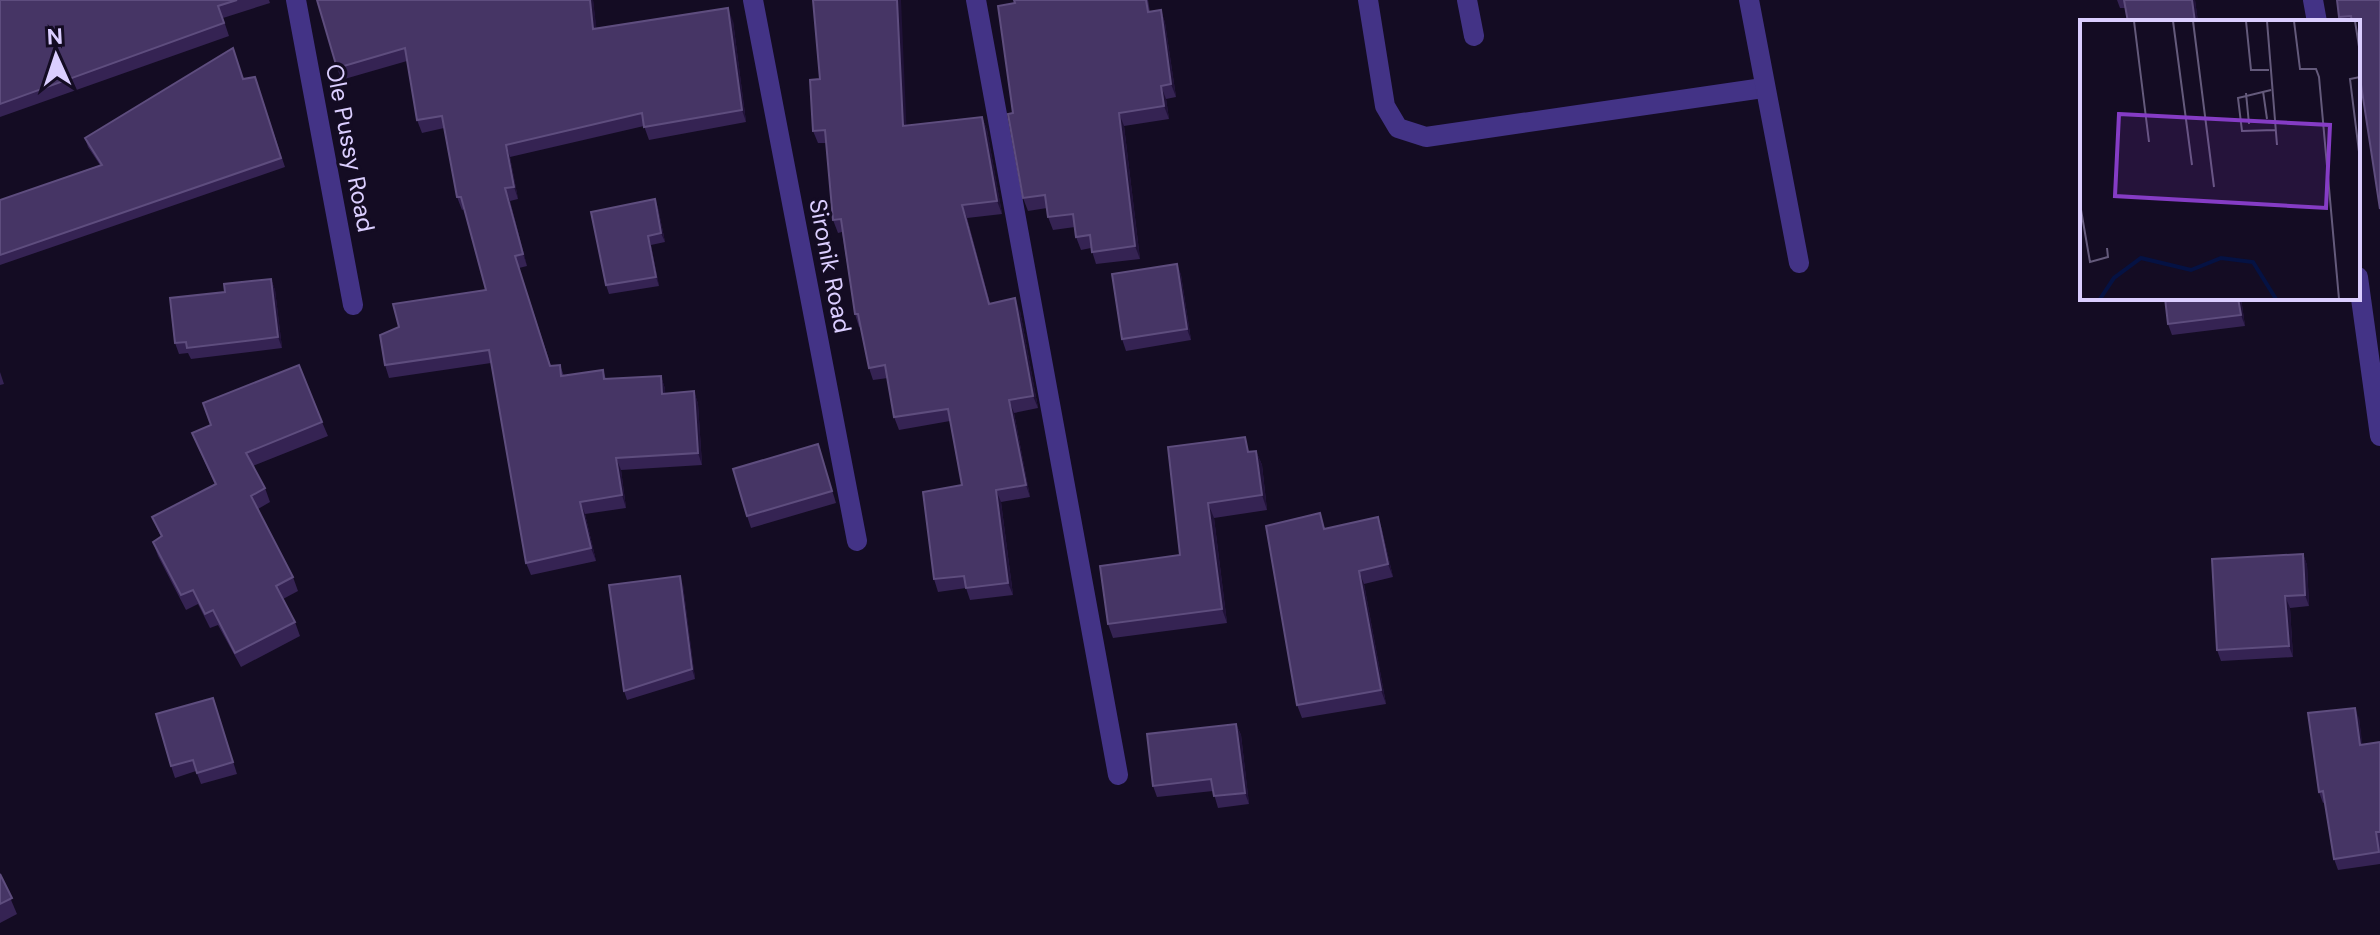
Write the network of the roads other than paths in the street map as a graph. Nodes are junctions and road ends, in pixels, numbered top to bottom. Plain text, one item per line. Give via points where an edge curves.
1 (296, 0) edge
2 (753, 0) edge
3 (976, 0) edge
4 (1368, 0) edge
5 (1467, 0) edge
6 (1749, 0) edge
7 (2313, 0) edge
8 (2317, 20) edge
9 (1474, 36) dead end
10 (1763, 88) junction
11 (1799, 263) dead end
12 (2360, 291) edge
13 (353, 305) dead end
14 (2380, 436) edge
15 (857, 541) dead end
16 (1118, 775) dead end

1 - 13 street, Ole Pussy Road
2 - 15 street, Sironik Road
3 - 16 street
4 - 10 street via 1385,106 1398,128 1426,137
5 - 9 street
6 - 10 street
7 - 8 street
10 - 11 street
12 - 14 street

